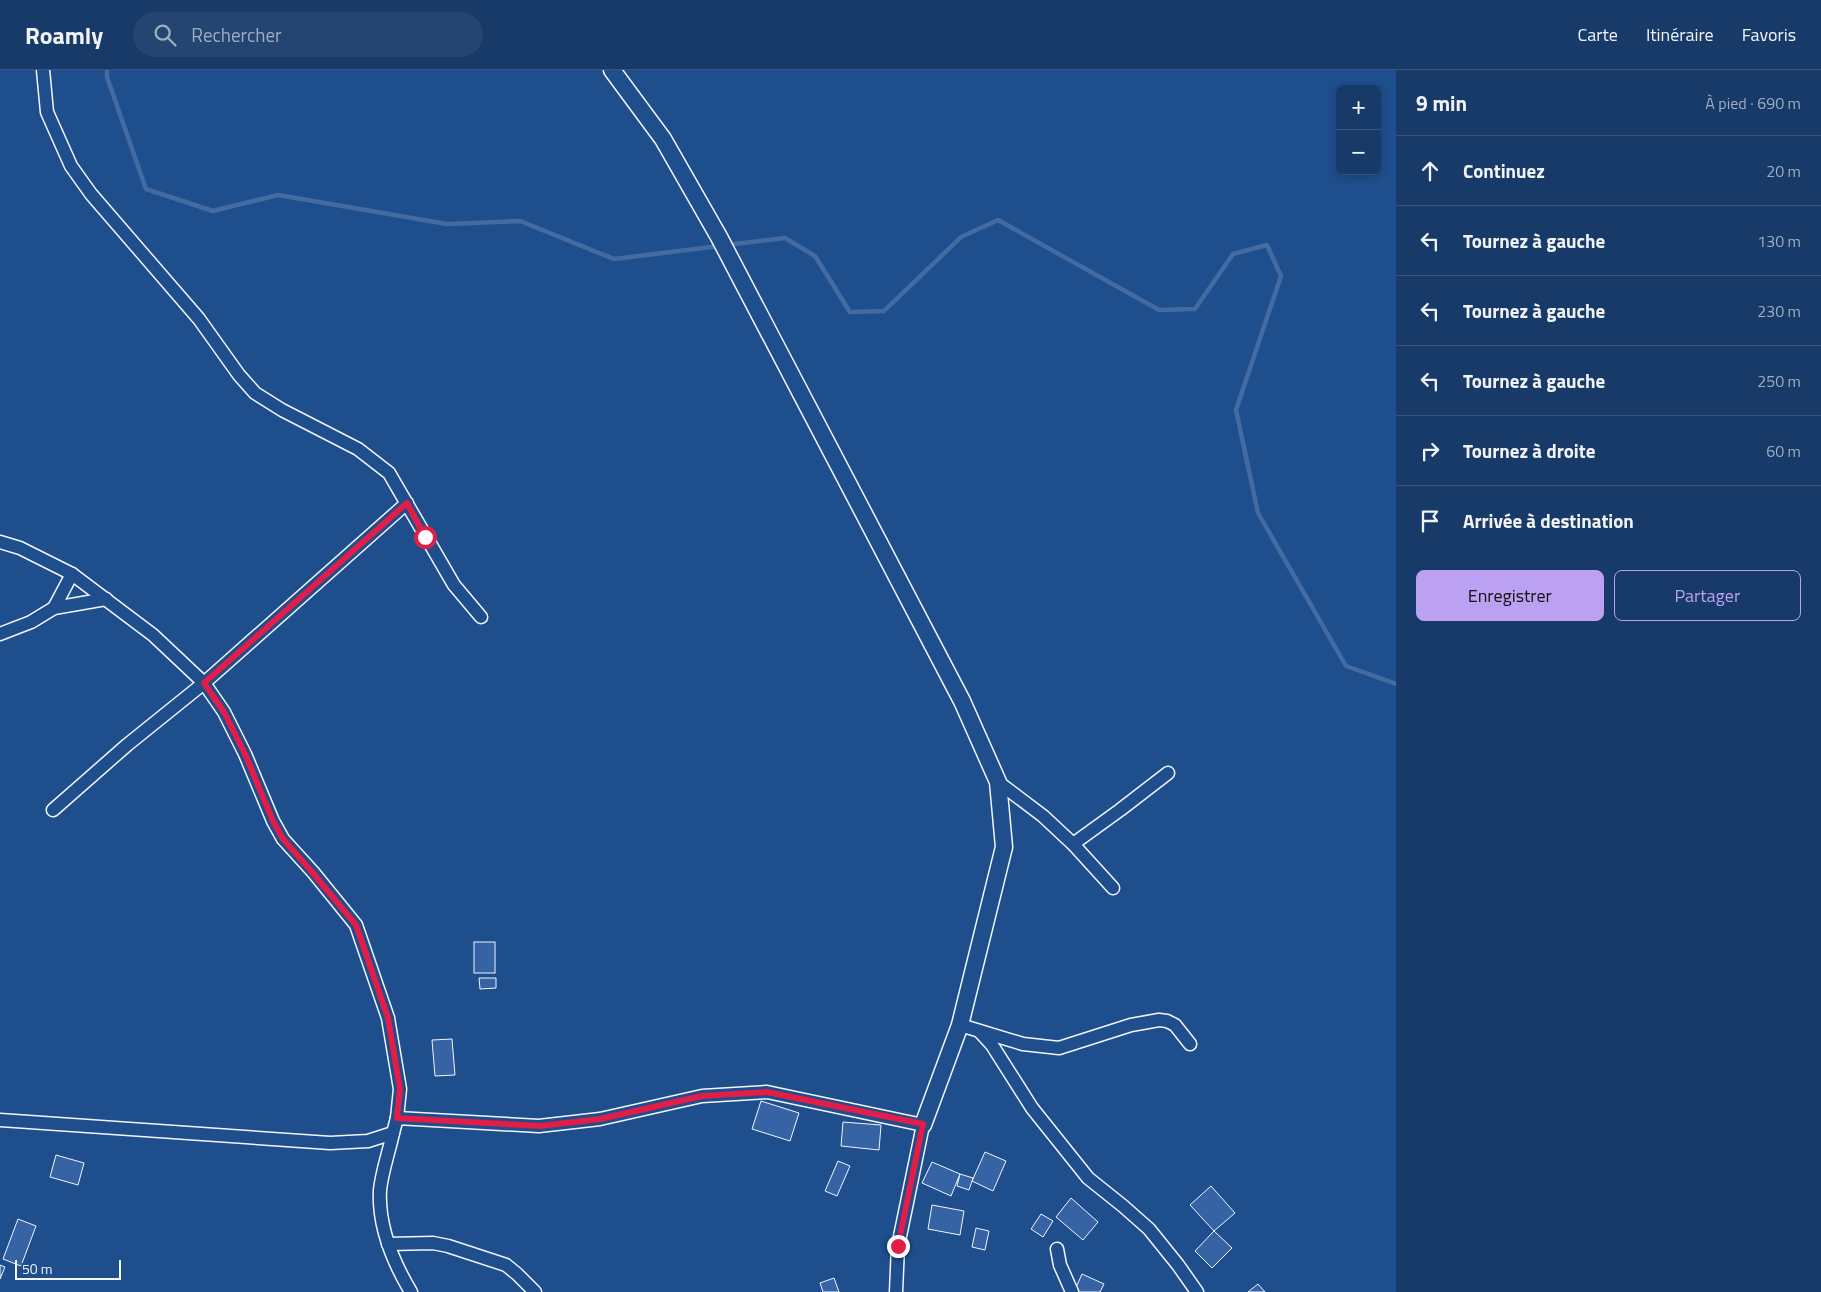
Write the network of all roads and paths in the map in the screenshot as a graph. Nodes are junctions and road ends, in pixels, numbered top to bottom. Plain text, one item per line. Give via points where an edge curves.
1 (43, 70) edge
2 (612, 70) edge
3 (407, 503) junction
4 (0, 542) edge
5 (72, 574) junction
6 (106, 599) junction
7 (54, 608) junction
8 (480, 617) dead end
9 (0, 634) edge
10 (204, 683) junction
11 (1168, 773) dead end
12 (998, 782) junction
13 (53, 810) dead end
14 (1073, 844) junction
15 (1113, 888) dead end
16 (960, 1025) junction
17 (979, 1031) junction
18 (1190, 1044) dead end
19 (397, 1118) junction
20 (0, 1120) edge
21 (923, 1124) junction
22 (392, 1134) junction
23 (388, 1244) junction
24 (1057, 1249) dead end
25 (411, 1292) edge
26 (536, 1292) edge
27 (896, 1292) edge
28 (1072, 1292) edge
29 (1197, 1292) edge

1 - 3 street via 47,112 72,166 91,194 199,319 239,375 255,393 282,410 358,449 389,473
2 - 12 street via 663,139 719,237 962,701
3 - 8 street via 454,585
3 - 10 street
4 - 5 street via 20,548
5 - 6 street
5 - 7 street
6 - 7 street
6 - 10 street via 153,635
7 - 9 street via 31,622
10 - 13 street
10 - 19 street via 224,712 283,839 356,925 388,1018 400,1089
11 - 14 street
12 - 14 street
12 - 16 street via 1004,847
14 - 15 street
16 - 17 street
16 - 21 street
17 - 18 street via 1022,1044 1059,1048 1131,1025 1159,1020 1175,1025
17 - 29 street via 992,1045 1032,1108 1088,1178 1149,1229
19 - 21 street via 540,1126 600,1119 702,1096 767,1092
19 - 22 street
20 - 22 street via 330,1143 368,1141
21 - 27 street via 898,1246
22 - 23 street via 380,1189 381,1216
23 - 25 street
23 - 26 street via 448,1246 506,1265
24 - 28 street

